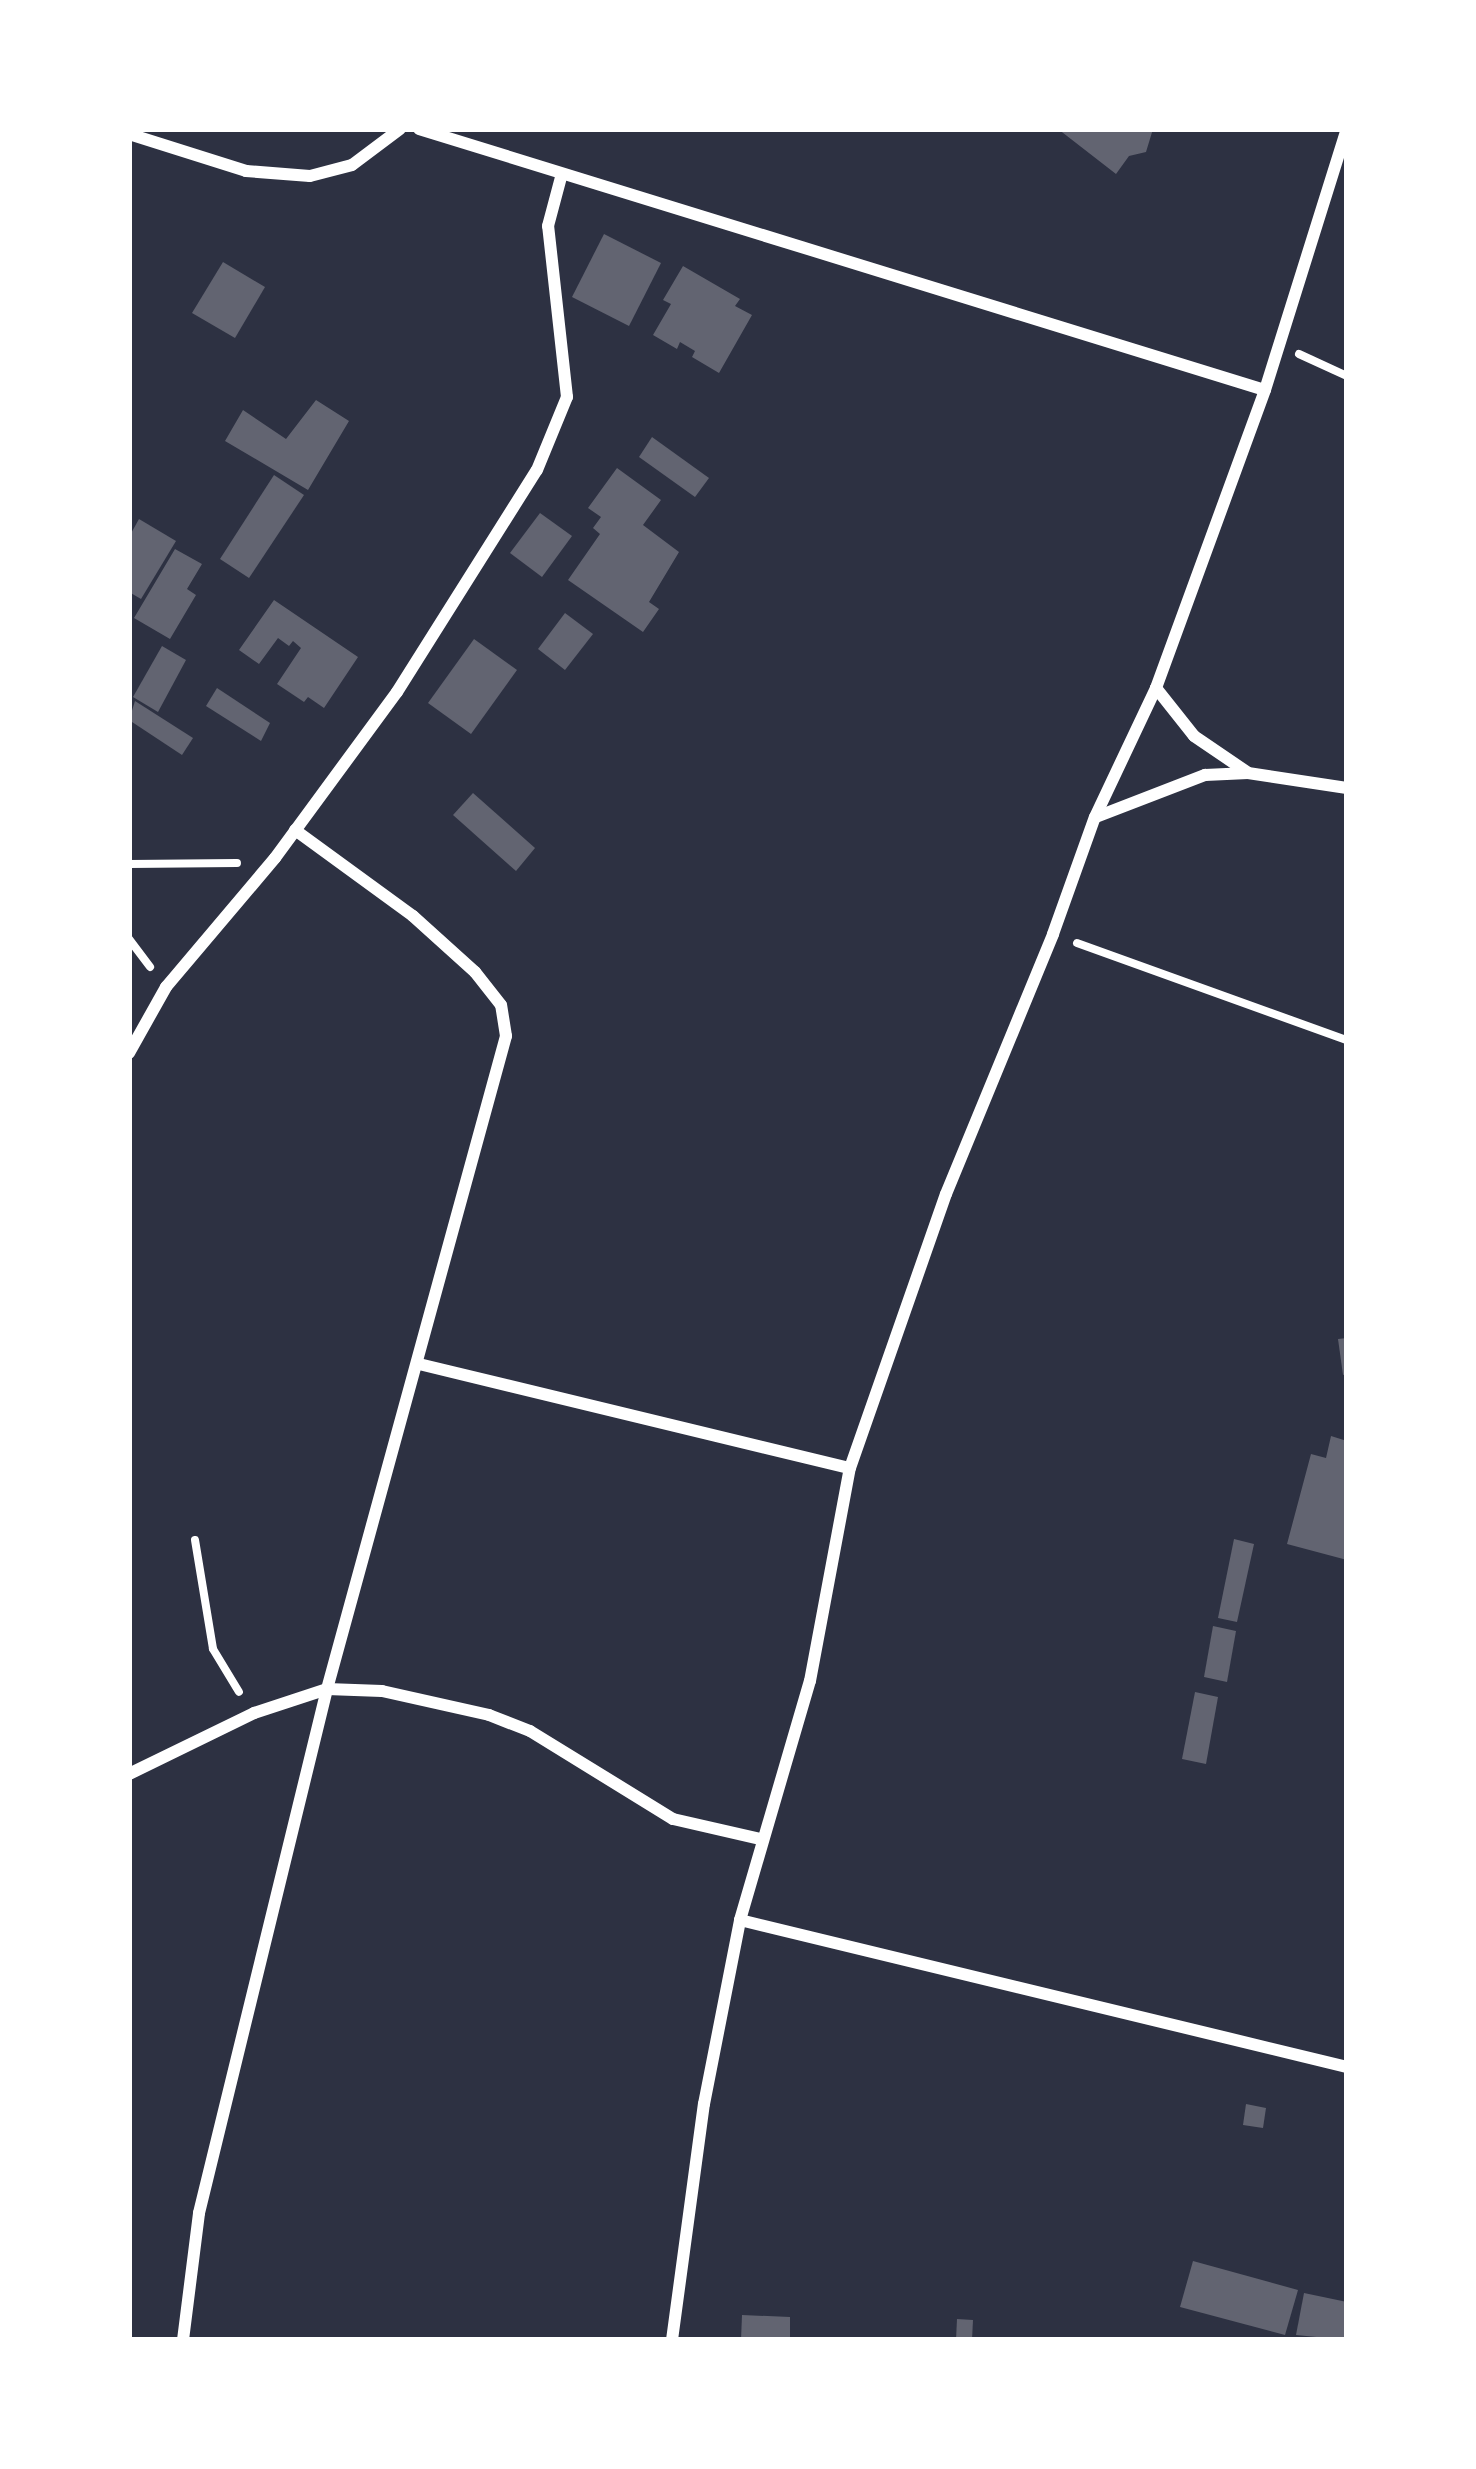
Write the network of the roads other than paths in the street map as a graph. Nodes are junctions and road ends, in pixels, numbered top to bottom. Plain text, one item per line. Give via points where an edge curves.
1 (400, 129) edge
2 (419, 129) edge
3 (1347, 129) edge
4 (129, 134) edge
5 (561, 177) junction
6 (1265, 390) junction
7 (1156, 688) junction
8 (1249, 773) junction
9 (1347, 788) edge
10 (1095, 817) junction
11 (295, 830) junction
12 (129, 1053) edge
13 (419, 1364) junction
14 (850, 1468) junction
15 (327, 1689) junction
16 (129, 1774) edge
17 (760, 1839) junction
18 (740, 1920) junction
19 (1347, 2067) edge
20 (183, 2340) edge
21 (672, 2340) edge

1 - 4 street via 352,165 310,176 246,171
2 - 5 street
3 - 6 street
5 - 6 street
5 - 11 street via 548,226 567,397 536,470 478,569
6 - 7 street
7 - 8 street via 1194,736
7 - 10 street
8 - 9 street
8 - 10 street via 1186,781
10 - 14 street via 946,1194
11 - 12 street via 166,987
11 - 13 street via 413,916 501,1005 499,1076
13 - 14 street
13 - 15 street
14 - 17 street via 810,1681
15 - 16 street via 254,1713
15 - 17 street via 440,1700 490,1715 673,1819
15 - 20 street via 199,2213
17 - 18 street
18 - 19 street
18 - 21 street via 704,2104

